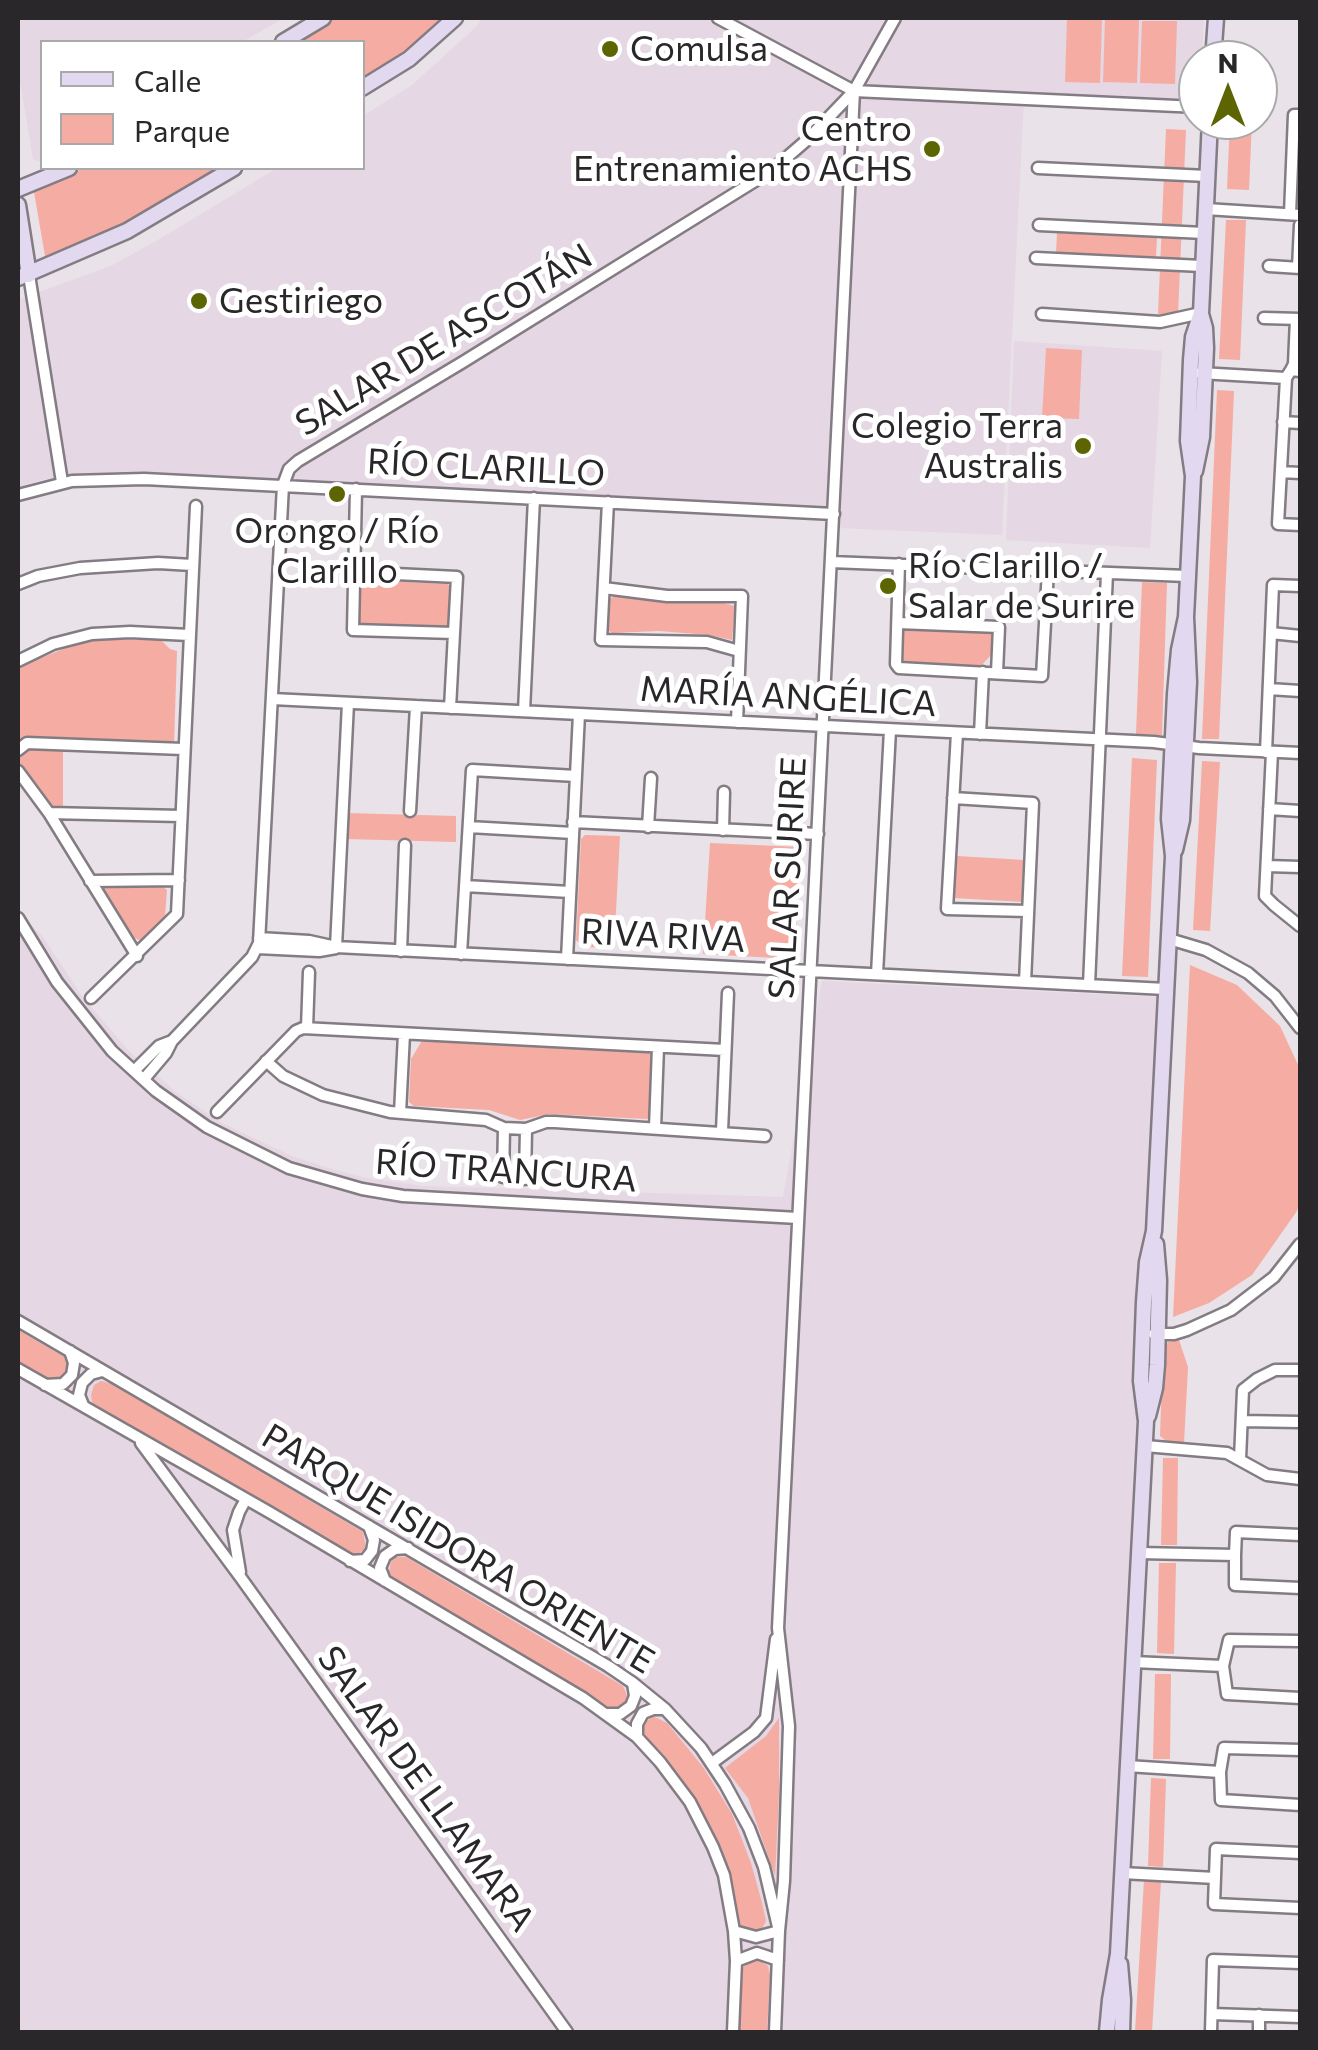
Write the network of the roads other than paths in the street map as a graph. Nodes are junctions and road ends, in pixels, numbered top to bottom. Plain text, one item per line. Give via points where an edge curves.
1 (323, 18) edge
2 (455, 18) edge
3 (718, 18) edge
4 (894, 18) edge
5 (286, 40) edge
6 (365, 86) edge
7 (854, 91) junction
8 (1178, 106) edge
9 (1297, 115) edge
10 (830, 116) junction
11 (852, 130) junction
12 (1209, 140) edge
13 (1297, 165) edge
14 (1038, 168) dead end
15 (64, 170) edge
16 (231, 170) edge
17 (1207, 176) junction
18 (18, 189) edge
19 (18, 205) edge
20 (1206, 209) junction
21 (1295, 214) edge
22 (1039, 224) dead end
23 (1300, 225) edge
24 (1204, 232) junction
25 (1036, 258) dead end
26 (1202, 266) junction
27 (1269, 266) dead end
28 (1300, 268) edge
29 (23, 277) edge
30 (1042, 314) dead end
31 (1200, 314) junction
32 (1264, 318) dead end
33 (1298, 319) edge
34 (1198, 373) junction
35 (1292, 373) edge
36 (1283, 422) junction
37 (1300, 423) edge
38 (1281, 472) junction
39 (1300, 473) edge
40 (62, 482) junction
41 (282, 485) junction
42 (356, 489) junction
43 (18, 495) edge
44 (534, 498) junction
45 (608, 502) junction
46 (196, 506) dead end
47 (834, 514) junction
48 (1300, 525) edge
49 (831, 562) junction
50 (899, 564) junction
51 (192, 566) junction
52 (1048, 570) junction
53 (354, 572) junction
54 (1107, 573) junction
55 (1188, 576) junction
56 (18, 584) edge
57 (1300, 586) edge
58 (604, 588) junction
59 (898, 623) junction
60 (454, 633) junction
61 (1271, 634) junction
62 (189, 635) junction
63 (1300, 636) edge
64 (739, 651) junction
65 (18, 662) edge
66 (984, 672) junction
67 (997, 673) junction
68 (1268, 689) junction
69 (1300, 691) edge
70 (272, 699) junction
71 (348, 702) junction
72 (416, 706) junction
73 (450, 708) junction
74 (524, 712) junction
75 (579, 714) junction
76 (736, 722) junction
77 (823, 727) junction
78 (890, 730) junction
79 (957, 733) junction
80 (980, 734) junction
81 (1100, 740) junction
82 (1179, 746) junction
83 (183, 749) junction
84 (18, 750) edge
85 (1269, 752) junction
86 (1300, 753) edge
87 (18, 770) edge
88 (576, 776) junction
89 (650, 778) dead end
90 (724, 792) dead end
91 (953, 798) junction
92 (1269, 809) junction
93 (410, 811) dead end
94 (1300, 811) edge
95 (49, 813) junction
96 (181, 816) junction
97 (469, 827) junction
98 (648, 827) junction
99 (573, 828) junction
100 (723, 830) junction
101 (818, 834) junction
102 (406, 845) dead end
103 (1267, 866) junction
104 (1300, 867) edge
105 (179, 880) junction
106 (90, 881) junction
107 (465, 886) junction
108 (570, 892) junction
109 (1028, 911) junction
110 (18, 918) edge
111 (1298, 921) edge
112 (1169, 939) junction
113 (258, 943) junction
114 (336, 948) junction
115 (401, 951) junction
116 (461, 954) junction
117 (137, 956) junction
118 (567, 959) junction
119 (811, 971) junction
120 (309, 972) dead end
121 (877, 974) junction
122 (1025, 982) junction
123 (1089, 985) junction
124 (1166, 989) junction
125 (728, 993) dead end
126 (91, 998) dead end
127 (307, 1028) junction
128 (1300, 1028) edge
129 (404, 1034) junction
130 (658, 1047) junction
131 (725, 1050) junction
132 (266, 1061) junction
133 (139, 1075) junction
134 (217, 1112) dead end
135 (400, 1113) junction
136 (504, 1128) junction
137 (655, 1128) junction
138 (526, 1129) junction
139 (722, 1131) junction
140 (764, 1136) dead end
141 (502, 1202) junction
142 (526, 1203) junction
143 (798, 1218) junction
144 (1300, 1244) edge
145 (18, 1320) edge
146 (1150, 1334) junction
147 (70, 1351) junction
148 (18, 1369) edge
149 (1300, 1370) edge
150 (104, 1371) junction
151 (44, 1385) junction
152 (83, 1406) junction
153 (1242, 1421) junction
154 (1300, 1422) edge
155 (138, 1438) junction
156 (1144, 1446) junction
157 (1240, 1459) junction
158 (1300, 1479) edge
159 (246, 1499) junction
160 (367, 1524) junction
161 (1300, 1535) edge
162 (409, 1548) junction
163 (1139, 1552) junction
164 (1235, 1555) junction
165 (349, 1561) junction
166 (241, 1578) junction
167 (387, 1584) junction
168 (1300, 1588) edge
169 (778, 1628) junction
170 (1300, 1641) edge
171 (1133, 1662) junction
172 (1223, 1666) junction
173 (633, 1682) junction
174 (1300, 1698) edge
175 (665, 1709) junction
176 (607, 1714) junction
177 (636, 1737) junction
178 (1300, 1750) edge
179 (712, 1763) junction
180 (1127, 1766) junction
181 (1220, 1772) junction
182 (1300, 1805) edge
183 (1300, 1854) edge
184 (1122, 1873) junction
185 (1215, 1878) junction
186 (1300, 1908) edge
187 (734, 1931) junction
188 (779, 1931) junction
189 (1118, 1954) junction
190 (778, 1960) junction
191 (736, 1961) junction
192 (1300, 1963) edge
193 (1212, 2014) junction
194 (1259, 2016) junction
195 (1300, 2017) edge
196 (567, 2032) edge
197 (733, 2032) edge
198 (775, 2032) edge
199 (1107, 2032) edge
200 (1122, 2032) edge
201 (1211, 2032) edge
202 (1259, 2032) edge

1 - 5 street
2 - 6 street via 409,60
3 - 7 street
4 - 7 street, SALAR DE ASCOTÁN
7 - 8 street
7 - 10 street, SALAR DE ASCOTÁN
7 - 11 street, SALAR SURIRE
9 - 13 street
10 - 11 street
10 - 41 street, SALAR DE ASCOTÁN via 771,171 298,461
11 - 47 street, SALAR SURIRE
12 - 17 street
13 - 21 street
14 - 17 street
15 - 18 street
16 - 29 street via 127,231
17 - 20 street
19 - 29 street
20 - 21 street
20 - 24 street
22 - 24 street
23 - 28 street
24 - 26 street
25 - 26 street
26 - 31 street
27 - 28 street
29 - 40 street
30 - 31 street via 1160,322
31 - 34 street via 1206,337
32 - 33 street
33 - 35 street
34 - 35 street
34 - 55 street via 1188,440
35 - 36 street
36 - 37 street
36 - 38 street
38 - 39 street
38 - 48 street via 1278,524
40 - 41 street, RÍO CLARILLO
40 - 43 street, RÍO CLARILLO
41 - 42 street, RÍO CLARILLO
41 - 70 street, SALAR DE ASCOTÁN
42 - 44 street, RÍO CLARILLO
42 - 53 street
44 - 45 street, RÍO CLARILLO
44 - 74 street
45 - 47 street, RÍO CLARILLO
45 - 58 street
46 - 51 street
47 - 49 street, SALAR SURIRE
49 - 50 street
49 - 77 street, SALAR SURIRE
50 - 52 street
50 - 59 street
51 - 56 street via 80,568
51 - 62 street
52 - 54 street
52 - 67 street via 1042,676
53 - 60 street via 353,630
53 - 60 street via 457,577
54 - 55 street
54 - 81 street
55 - 82 street via 1177,663
57 - 61 street via 1273,585
58 - 64 street via 601,640 707,642
58 - 64 street via 742,596
59 - 66 street via 899,668
59 - 67 street via 999,627
60 - 73 street
61 - 63 street
61 - 68 street
62 - 65 street via 92,634
62 - 83 street
64 - 76 street
66 - 67 street
66 - 80 street
68 - 69 street
68 - 85 street
70 - 71 street, MARÍA ANGÉLICA
70 - 113 street, SALAR DE ASCOTÁN
71 - 72 street, MARÍA ANGÉLICA
71 - 114 street
72 - 73 street, MARÍA ANGÉLICA
72 - 93 street
73 - 74 street, MARÍA ANGÉLICA
74 - 75 street, MARÍA ANGÉLICA
75 - 76 street, MARÍA ANGÉLICA
75 - 88 street
76 - 77 street, MARÍA ANGÉLICA
77 - 78 street, MARÍA ANGÉLICA
77 - 101 street, SALAR SURIRE
78 - 79 street, MARÍA ANGÉLICA
78 - 121 street
79 - 80 street, MARÍA ANGÉLICA
79 - 91 street
80 - 81 street, MARÍA ANGÉLICA
81 - 82 street, MARÍA ANGÉLICA
81 - 123 street
82 - 85 street, MARÍA ANGÉLICA
82 - 112 street via 1169,819
83 - 84 street via 27,743
83 - 96 street
85 - 86 street, MARÍA ANGÉLICA
85 - 92 street
87 - 95 street
88 - 97 street via 472,770
88 - 99 street
89 - 98 street
90 - 100 street
91 - 109 street via 1033,803
91 - 109 street via 947,908
92 - 94 street
92 - 103 street
95 - 96 street
95 - 106 street
96 - 105 street
97 - 99 street
97 - 107 street
98 - 99 street
98 - 100 street
99 - 108 street
100 - 101 street
101 - 119 street, SALAR SURIRE
102 - 115 street
103 - 104 street
103 - 111 street via 1265,896
105 - 106 street
105 - 117 street via 177,914
106 - 117 street
107 - 108 street
107 - 116 street
108 - 118 street
109 - 122 street
110 - 133 street, RÍO TRANCURA via 78,1010
112 - 124 street
112 - 128 street via 1248,972
113 - 114 street, RIVA RIVA via 309,941
113 - 133 street via 166,1053
114 - 115 street, RIVA RIVA
115 - 116 street, RIVA RIVA
116 - 118 street, RIVA RIVA
117 - 126 street
118 - 119 street, RIVA RIVA
119 - 121 street, RIVA RIVA
119 - 143 street, SALAR SURIRE
120 - 127 street
121 - 122 street, RIVA RIVA
122 - 123 street, RIVA RIVA
123 - 124 street, RIVA RIVA
124 - 146 street via 1146,1275
125 - 131 street
127 - 129 street
127 - 132 street via 296,1030
129 - 130 street
129 - 135 street
130 - 131 street
130 - 137 street
131 - 139 street
132 - 134 street
132 - 135 street via 322,1095
133 - 141 street, RÍO TRANCURA via 207,1126 307,1174 403,1196
135 - 136 street
136 - 138 street
136 - 141 street
137 - 138 street via 546,1122
137 - 139 street
138 - 142 street
139 - 140 street
141 - 142 street, RÍO TRANCURA
142 - 143 street, RÍO TRANCURA
143 - 169 street, SALAR SURIRE
144 - 146 street via 1274,1277 1216,1318
145 - 147 street, PARQUE ISIDORA ORIENTE
146 - 156 street via 1155,1388
147 - 150 street, PARQUE ISIDORA ORIENTE
147 - 151 street via 68,1380
148 - 151 street
149 - 153 street via 1276,1370 1243,1390
150 - 152 street via 82,1382
150 - 160 street, PARQUE ISIDORA ORIENTE
151 - 152 street
152 - 155 street
153 - 154 street
153 - 157 street
155 - 159 street
155 - 166 street, SALAR DE LLAMARA
156 - 157 street
156 - 163 street
157 - 158 street via 1267,1475
159 - 165 street
159 - 166 street, SALAR DE LLAMARA via 233,1530
160 - 162 street, PARQUE ISIDORA ORIENTE
160 - 165 street via 372,1551 365,1560
161 - 164 street via 1236,1532
162 - 167 street via 385,1556 380,1568
162 - 173 street, PARQUE ISIDORA ORIENTE
163 - 164 street
163 - 171 street
164 - 168 street via 1236,1585
165 - 167 street
166 - 196 street, SALAR DE LLAMARA
167 - 176 street
169 - 179 street, SALAR SURIRE via 766,1718
169 - 188 street, SALAR SURIRE via 790,1740
170 - 172 street via 1229,1640
171 - 172 street
171 - 180 street
172 - 174 street via 1226,1694
173 - 175 street, PARQUE ISIDORA ORIENTE
173 - 176 street via 629,1708
175 - 177 street via 643,1713
175 - 179 street, PARQUE ISIDORA ORIENTE
176 - 177 street
177 - 187 street via 701,1822 724,1875
178 - 181 street via 1224,1748
179 - 188 street, PARQUE ISIDORA ORIENTE via 757,1848
180 - 181 street
180 - 184 street
181 - 182 street via 1220,1800
183 - 185 street via 1216,1849
184 - 185 street
184 - 189 street
185 - 186 street via 1214,1904
187 - 188 street via 756,1937
187 - 191 street
188 - 190 street, PARQUE ISIDORA ORIENTE
189 - 199 street
189 - 200 street
190 - 191 street via 757,1953
190 - 198 street, PARQUE ISIDORA ORIENTE
191 - 197 street
192 - 193 street via 1213,1960
193 - 194 street
193 - 201 street
194 - 195 street
194 - 202 street

